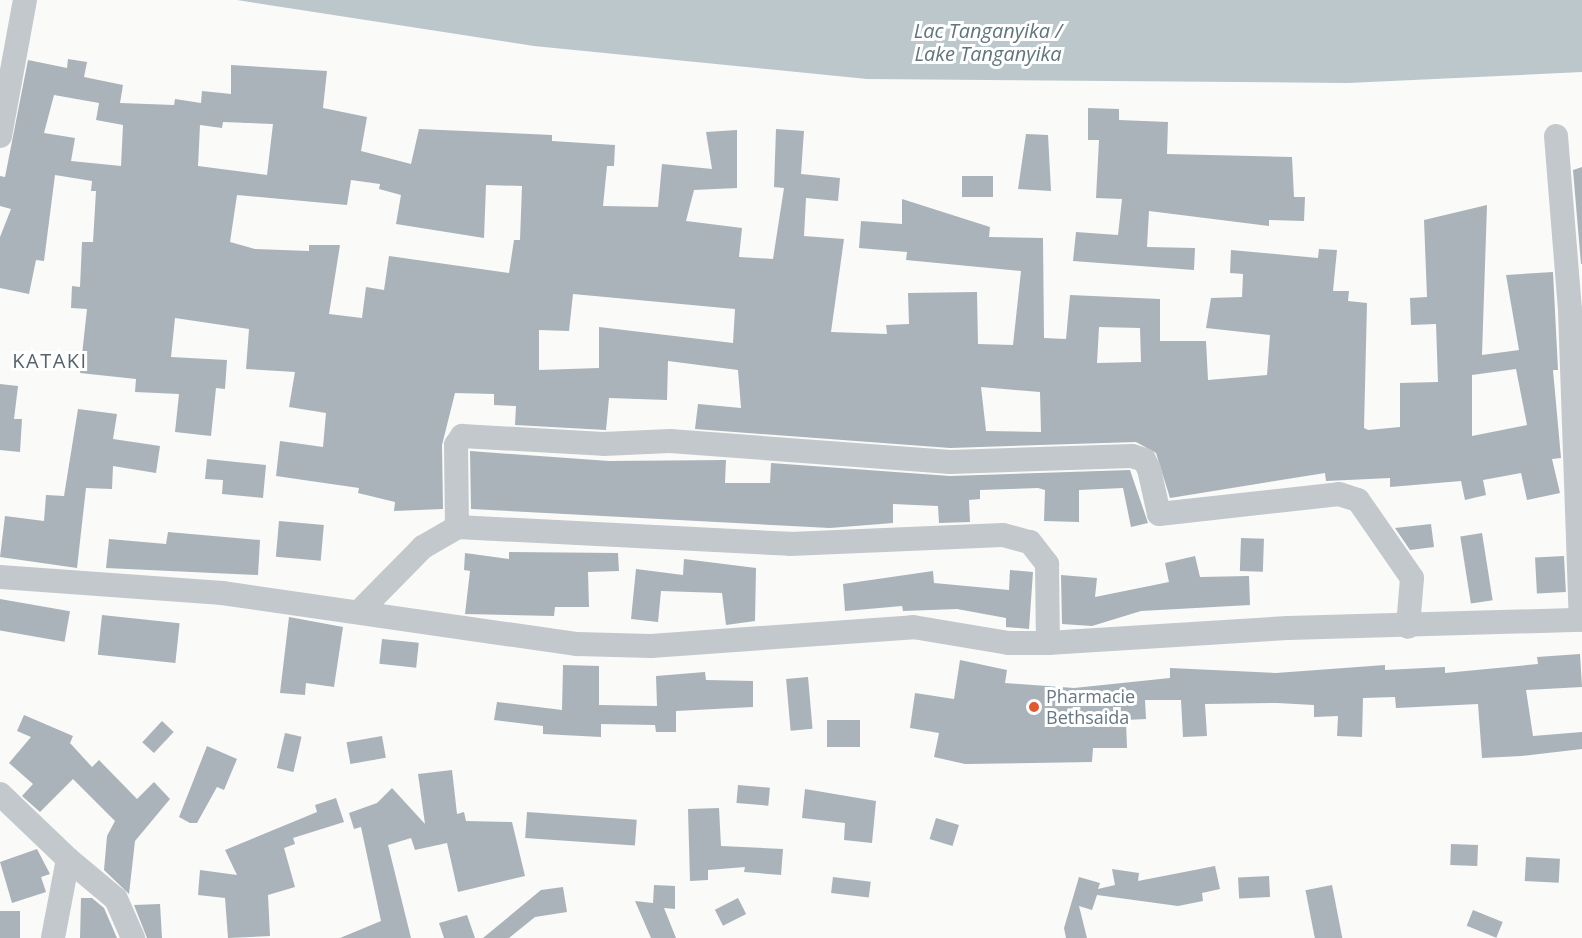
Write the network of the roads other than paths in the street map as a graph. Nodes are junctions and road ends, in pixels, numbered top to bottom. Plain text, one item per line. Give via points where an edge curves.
1 (25, 0) edge
2 (0, 136) edge
3 (1556, 136) dead end
4 (457, 527) junction
5 (0, 576) edge
6 (360, 611) junction
7 (1582, 620) edge
8 (1408, 627) junction
9 (1048, 643) junction
10 (0, 794) edge
11 (68, 859) junction
12 (53, 938) edge
13 (133, 938) edge

1 - 2 street
3 - 7 street via 1570,309
4 - 6 street via 423,547
4 - 8 street via 456,445 462,436 603,444 670,441 950,462 1132,456 1144,460 1149,469 1159,514 1339,494 1359,501 1412,578
4 - 9 street via 790,544 1003,535 1030,542 1047,564
5 - 6 street via 222,593
6 - 9 street via 577,644 651,646 913,627 1009,643
7 - 8 street
8 - 9 street
10 - 11 street
11 - 12 street
11 - 13 street via 116,898

